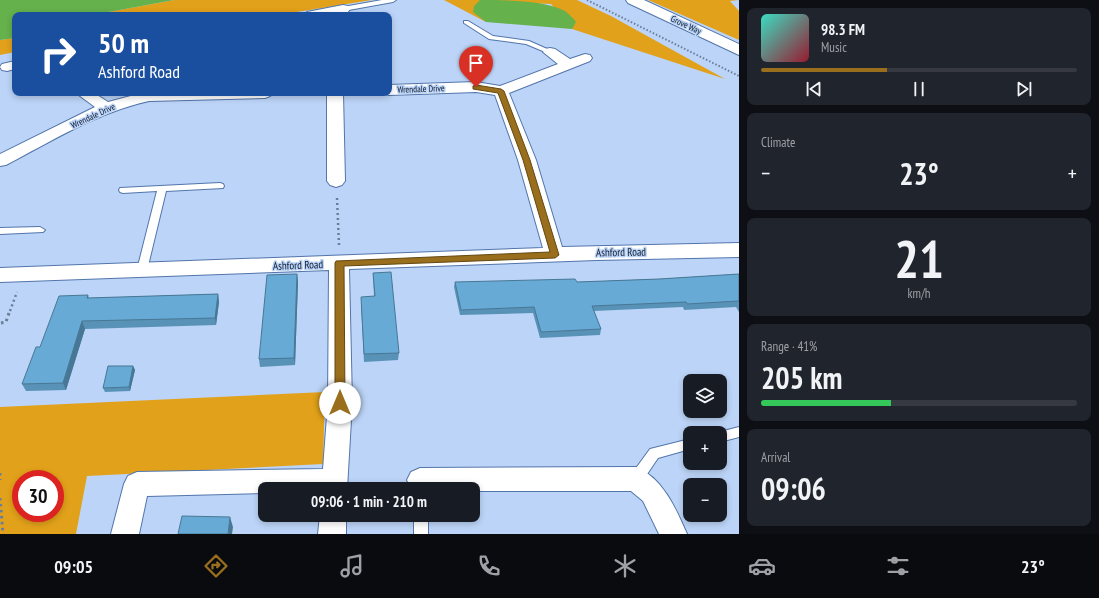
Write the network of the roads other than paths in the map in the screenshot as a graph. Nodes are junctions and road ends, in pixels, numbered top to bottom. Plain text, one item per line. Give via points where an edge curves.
1 (393, 0) edge
2 (632, 0) edge
3 (343, 9) joint
4 (329, 12) edge
5 (466, 22) dead end
6 (739, 50) edge
7 (550, 52) joint
8 (585, 58) dead end
9 (568, 64) junction
10 (392, 90) edge
11 (501, 91) junction
12 (88, 96) edge
13 (149, 96) edge
14 (335, 96) edge
15 (106, 108) junction
16 (0, 161) edge
17 (336, 181) road end
18 (220, 186) dead end
19 (162, 188) junction
20 (123, 190) dead end
21 (40, 230) dead end
22 (0, 231) edge
23 (739, 250) edge
24 (555, 255) junction
25 (339, 263) junction
26 (142, 270) junction
27 (0, 276) edge
28 (739, 432) edge
29 (727, 435) edge
30 (683, 446) edge
31 (420, 479) edge
32 (636, 479) junction
33 (335, 482) edge
34 (258, 485) edge
35 (333, 522) edge
36 (421, 522) edge
37 (125, 534) edge
38 (332, 534) edge
39 (420, 534) edge
40 (673, 534) edge

1 - 3 lane
2 - 6 highway, Grove Way
3 - 4 street
5 - 7 lane via 491,38 515,39
7 - 9 street
8 - 9 street
9 - 11 street
10 - 11 street, Wrendale Drive via 476,87
11 - 24 street via 526,160
12 - 15 street
13 - 15 street, Wrendale Drive
14 - 17 street
15 - 16 street, Wrendale Drive
18 - 19 lane
19 - 20 lane
19 - 26 lane
21 - 22 lane
23 - 24 street, Ashford Road
24 - 25 street, Ashford Road
25 - 26 street, Ashford Road
25 - 33 street via 340,403
26 - 27 street, Ashford Road
28 - 29 lane
30 - 32 lane via 654,452
31 - 32 street
32 - 40 street via 652,493
34 - 37 street via 137,484
35 - 38 street
36 - 39 lane

